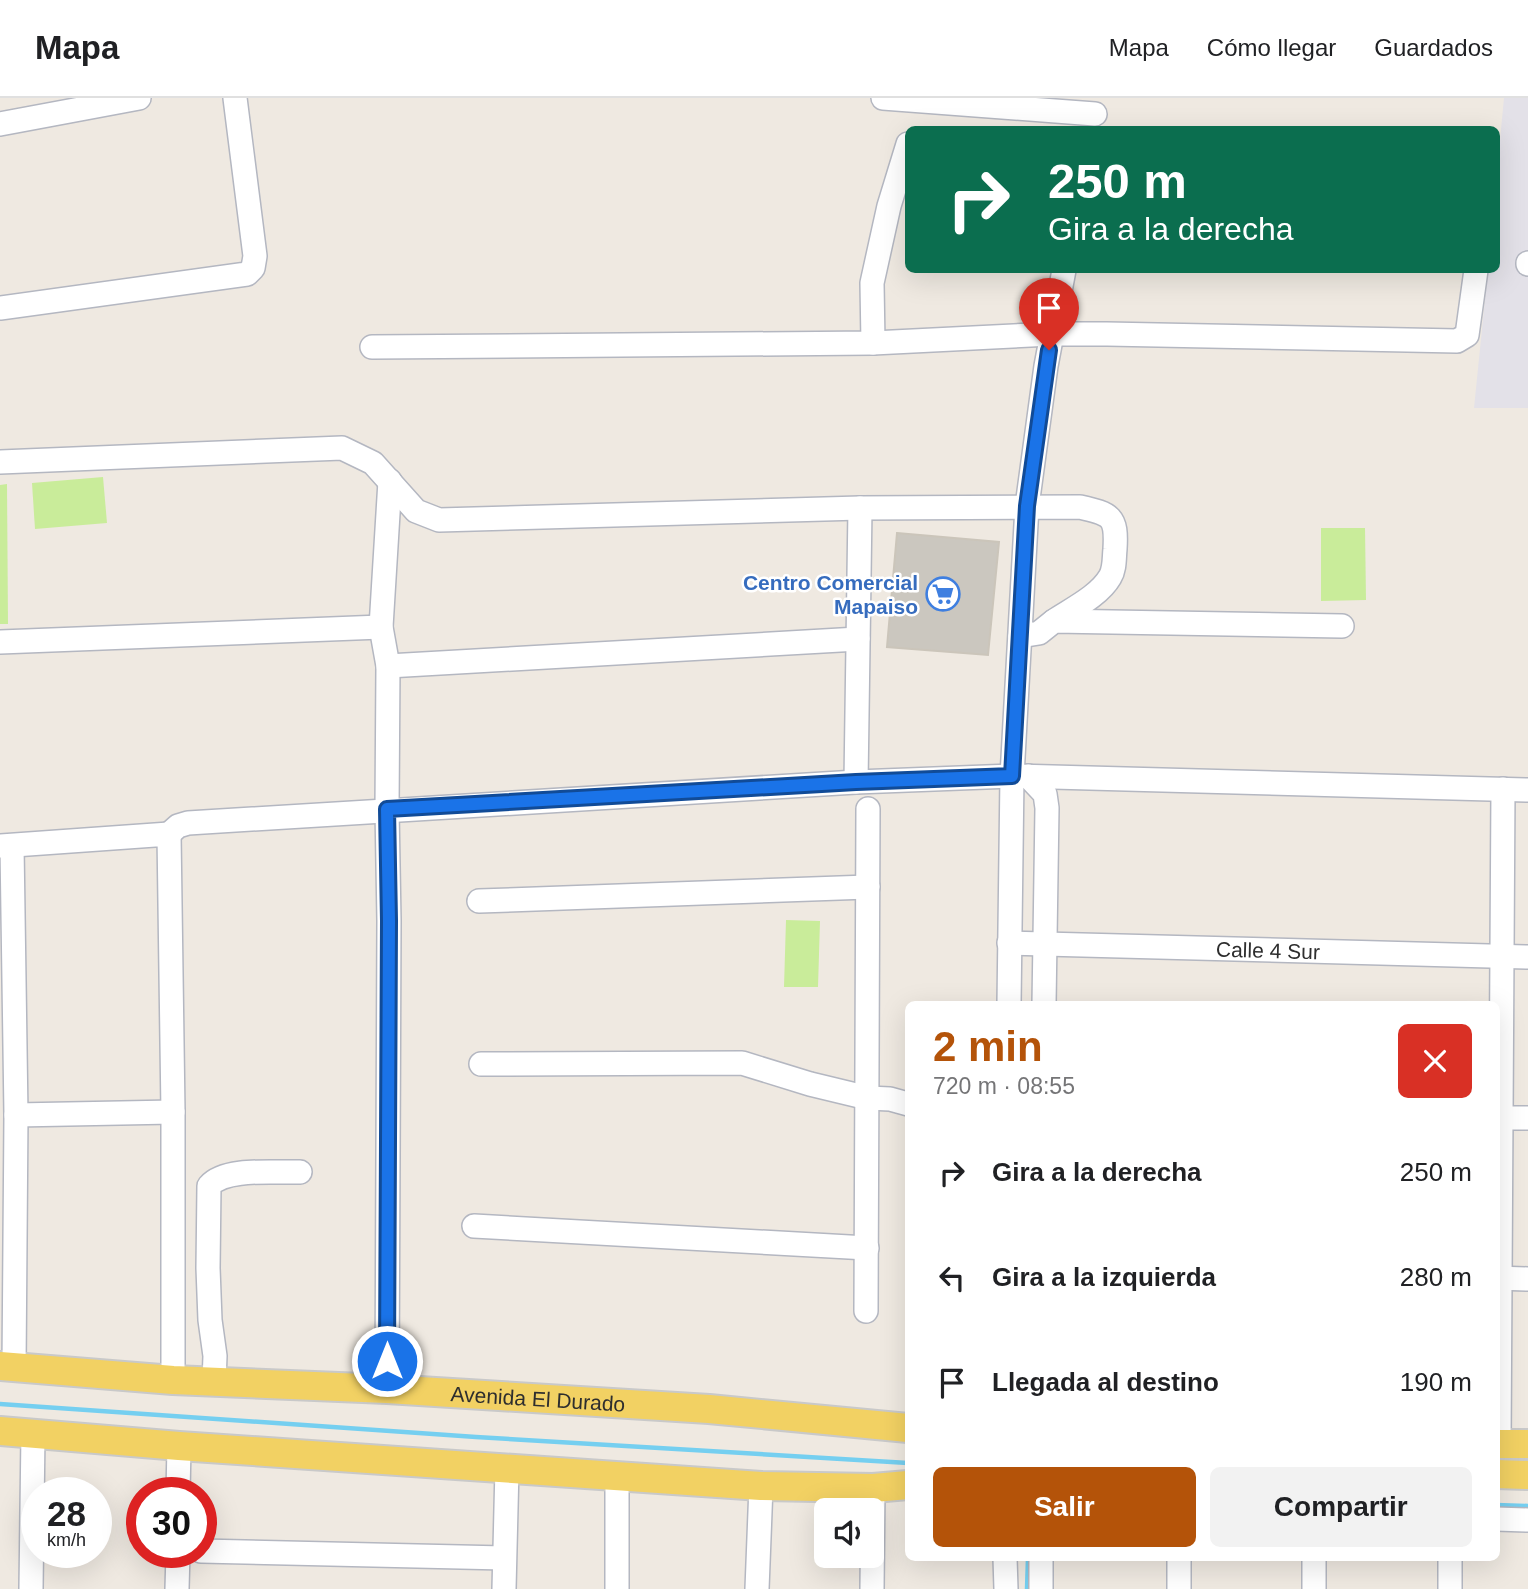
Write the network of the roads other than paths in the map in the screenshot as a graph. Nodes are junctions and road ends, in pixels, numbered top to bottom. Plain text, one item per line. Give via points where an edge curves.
1 (132, 98) edge
2 (235, 98) edge
3 (883, 98) edge
4 (1095, 114) edge
5 (0, 124) edge
6 (905, 154) edge
7 (1063, 273) edge
8 (1476, 273) edge
9 (0, 308) edge
10 (1051, 334) junction
11 (873, 343) junction
12 (372, 347) dead end
13 (0, 462) edge
14 (390, 481) junction
15 (1027, 506) junction
16 (860, 508) junction
17 (1054, 621) junction
18 (1342, 626) dead end
19 (381, 627) junction
20 (1020, 636) junction
21 (858, 639) junction
22 (0, 642) edge
23 (388, 666) junction
24 (1020, 776) junction
25 (856, 782) junction
26 (1503, 789) junction
27 (1528, 790) edge
28 (387, 809) junction
29 (868, 809) dead end
30 (169, 834) junction
31 (6, 846) edge
32 (868, 887) junction
33 (479, 901) dead end
34 (1009, 943) junction
35 (1045, 945) junction
36 (1501, 957) junction
37 (1528, 957) edge
38 (1009, 1001) edge
39 (1044, 1001) edge
40 (1500, 1011) edge
41 (481, 1064) dead end
42 (894, 1098) edge
43 (173, 1112) junction
44 (16, 1115) junction
45 (1500, 1118) edge
46 (1528, 1118) edge
47 (300, 1172) dead end
48 (474, 1226) dead end
49 (867, 1248) junction
50 (1500, 1278) edge
51 (1528, 1279) edge
52 (866, 1311) dead end
53 (7, 1367) edge
54 (173, 1380) junction
55 (214, 1381) junction
56 (387, 1389) junction
57 (905, 1428) edge
58 (0, 1431) edge
59 (33, 1433) junction
60 (1500, 1444) edge
61 (1528, 1444) edge
62 (179, 1446) junction
63 (507, 1468) junction
64 (1500, 1474) edge
65 (1528, 1475) edge
66 (617, 1476) junction
67 (178, 1477) edge
68 (905, 1485) edge
69 (761, 1486) junction
70 (873, 1488) junction
71 (1500, 1519) edge
72 (1528, 1520) edge
73 (217, 1551) edge
74 (504, 1558) junction
75 (1006, 1561) edge
76 (1041, 1561) edge
77 (1179, 1561) edge
78 (1314, 1561) edge
79 (1450, 1561) edge
80 (178, 1568) edge
81 (31, 1589) edge
82 (177, 1589) edge
83 (504, 1589) edge
84 (617, 1589) edge
85 (757, 1589) edge
86 (872, 1589) edge
87 (1006, 1589) edge
88 (1041, 1589) edge
89 (1179, 1589) edge
90 (1314, 1589) edge
91 (1450, 1589) edge

1 - 5 street
2 - 9 street via 255,256 247,275
3 - 4 street
6 - 11 street via 872,283
7 - 10 street
8 - 10 street via 1466,335 1457,341
10 - 11 street
10 - 15 street
11 - 12 street
13 - 14 street via 342,448 373,463
14 - 16 street via 416,511 439,520
14 - 19 street
15 - 16 street
15 - 17 street via 1080,507 1105,513 1114,522 1110,577
15 - 20 street
16 - 21 street
17 - 18 street
17 - 20 street via 1039,633
19 - 22 street
19 - 23 street
20 - 24 street
21 - 23 street
21 - 25 street
23 - 28 street
24 - 25 street
24 - 26 street
24 - 34 street
24 - 35 street via 1045,794
25 - 28 street
26 - 27 street
26 - 36 street
28 - 30 street via 188,823
28 - 56 street
29 - 32 street
30 - 31 street
30 - 43 street
31 - 44 street
32 - 33 street
32 - 42 street
34 - 35 street, Calle 4 Sur
34 - 38 street
35 - 36 street, Calle 4 Sur
35 - 39 street
36 - 37 street, Calle 4 Sur
36 - 40 street
41 - 42 street via 742,1063 810,1084
42 - 49 street
43 - 44 street
43 - 54 street
44 - 53 street
45 - 46 street
47 - 55 street via 231,1174 209,1186
48 - 49 street
49 - 52 street
50 - 51 street
53 - 54 main road, Avenida El Durado
54 - 55 main road, Avenida El Durado
55 - 56 main road, Avenida El Durado
56 - 57 main road, Avenida El Durado via 709,1409
58 - 59 main road
59 - 62 main road
59 - 81 street
60 - 61 main road
62 - 63 main road
62 - 67 street
63 - 66 main road
63 - 74 street
64 - 65 main road
66 - 69 main road
66 - 84 street
68 - 70 main road
69 - 70 main road
69 - 85 street
70 - 86 street
71 - 72 street
73 - 74 street
74 - 83 street
75 - 87 street
76 - 88 street
77 - 89 street
78 - 90 street
79 - 91 street
80 - 82 street

